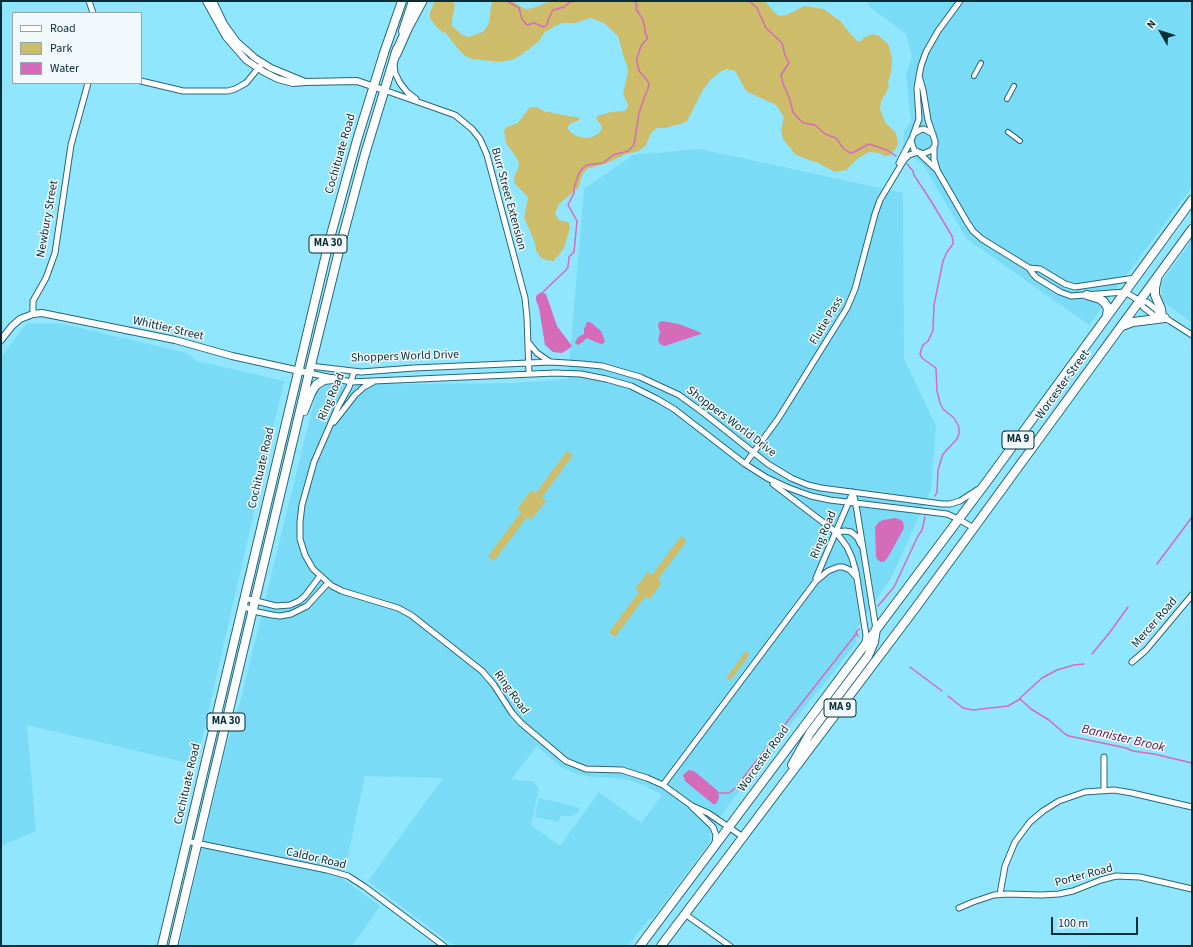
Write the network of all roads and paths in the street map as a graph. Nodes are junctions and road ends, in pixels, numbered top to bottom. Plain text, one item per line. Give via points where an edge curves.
1 (89, 1) edge
2 (206, 1) edge
3 (213, 1) edge
4 (402, 1) edge
5 (413, 1) edge
6 (422, 1) edge
7 (960, 1) edge
8 (93, 12) edge
9 (396, 54) junction
10 (263, 63) junction
11 (982, 63) dead end
12 (258, 69) junction
13 (919, 76) junction
14 (974, 76) dead end
15 (142, 81) edge
16 (305, 82) junction
17 (88, 84) edge
18 (374, 86) junction
19 (1014, 86) dead end
20 (384, 90) junction
21 (1007, 99) dead end
22 (424, 104) junction
23 (1008, 132) dead end
24 (933, 135) junction
25 (912, 137) junction
26 (1020, 141) dead end
27 (934, 147) junction
28 (919, 153) junction
29 (937, 170) junction
30 (895, 173) junction
31 (1192, 200) edge
32 (1192, 229) edge
33 (1029, 268) junction
34 (1160, 273) junction
35 (1135, 278) junction
36 (1125, 292) junction
37 (1087, 296) junction
38 (1140, 301) junction
39 (33, 314) junction
40 (1107, 316) junction
41 (1162, 316) junction
42 (1120, 328) junction
43 (1192, 335) edge
44 (1, 340) edge
45 (528, 342) junction
46 (551, 362) junction
47 (529, 363) junction
48 (309, 369) junction
49 (297, 370) junction
50 (354, 372) junction
51 (529, 374) junction
52 (333, 378) junction
53 (378, 380) junction
54 (351, 382) junction
55 (328, 431) junction
56 (290, 452) junction
57 (754, 453) junction
58 (745, 464) junction
59 (760, 473) junction
60 (988, 480) junction
61 (853, 492) junction
62 (848, 502) junction
63 (856, 503) junction
64 (959, 519) junction
65 (974, 528) junction
66 (835, 532) junction
67 (863, 550) junction
68 (320, 576) junction
69 (857, 578) junction
70 (328, 583) junction
71 (813, 585) junction
72 (908, 586) joint
73 (1192, 595) edge
74 (255, 601) junction
75 (243, 602) junction
76 (253, 610) junction
77 (876, 629) junction
78 (861, 649) junction
79 (1132, 662) dead end
80 (1104, 757) dead end
81 (783, 784) junction
82 (663, 785) junction
83 (1104, 790) junction
84 (692, 806) junction
85 (1192, 807) edge
86 (729, 827) junction
87 (743, 837) junction
88 (186, 841) junction
89 (198, 843) junction
90 (712, 850) junction
91 (1192, 889) edge
92 (1000, 894) junction
93 (959, 908) dead end
94 (685, 914) junction
95 (162, 946) edge
96 (173, 946) edge
97 (444, 946) edge
98 (640, 946) edge
99 (662, 946) edge
100 (730, 946) edge

1 - 8 street
2 - 12 street via 230,43
3 - 10 street via 233,36
4 - 18 main road, Cochituate Road / MA 30
5 - 9 main road, Cochituate Road / MA 30
6 - 9 highway via 406,29
7 - 13 street, Flutie Pass via 931,43 921,64
9 - 20 main road, Cochituate Road / MA 30
9 - 22 street via 395,69 400,83 410,95
10 - 12 street
10 - 16 street
11 - 14 street
12 - 15 street via 246,83 228,91 183,91
12 - 16 street via 285,82
13 - 24 street
13 - 25 street, Flutie Pass via 919,117
16 - 18 street via 357,81
17 - 39 street, Newbury Street via 71,146 55,253 33,301
18 - 20 street
18 - 49 main road, Cochituate Road / MA 30 via 339,201
19 - 21 street
20 - 22 street, Burr Street Extension
20 - 48 main road, Cochituate Road / MA 30 via 349,210
22 - 45 street, Burr Street Extension via 464,122 480,139 486,151 525,298
23 - 26 street
24 - 25 street via 927,130 922,130
24 - 27 street
25 - 28 street via 912,147
25 - 30 street, Flutie Pass
27 - 28 street via 927,153
27 - 29 street
28 - 29 street
28 - 30 street, Flutie Pass via 909,155
29 - 33 street via 973,231
30 - 57 street, Flutie Pass via 877,209 857,284 848,306 801,384
31 - 35 main road, Worcester Street / MA 9
32 - 34 main road, Worcester Street / MA 9
33 - 35 street via 1040,269 1065,284 1076,287
33 - 37 street via 1037,278 1063,294
34 - 38 main road, Worcester Street / MA 9
34 - 41 main road via 1155,293
35 - 36 main road, Worcester Street / MA 9
36 - 37 street
36 - 38 street
36 - 40 main road, Worcester Street / MA 9
37 - 40 main road via 1104,302 1108,308
38 - 41 street via 1148,302
38 - 42 main road, Worcester Street / MA 9
39 - 44 street via 18,321
39 - 49 street, Whittier Street via 46,314 174,340
40 - 60 main road, Worcester Street / MA 9
41 - 42 main road via 1133,322
41 - 43 street
42 - 65 main road, Worcester Street / MA 9
45 - 46 street via 537,353
45 - 47 street, Burr Street Extension
46 - 47 street, Shoppers World Drive
46 - 57 street, Shoppers World Drive via 609,368 659,385 696,406
47 - 50 street, Shoppers World Drive
47 - 51 street, Burr Street Extension
48 - 49 street, Shoppers World Drive
48 - 50 street, Shoppers World Drive
48 - 52 street, Shoppers World Drive
48 - 56 main road, Cochituate Road / MA 30
49 - 75 main road, Cochituate Road / MA 30
50 - 54 street, Ring Road
51 - 53 street, Shoppers World Drive
51 - 58 street, Shoppers World Drive via 587,375 631,386 663,402
52 - 54 street, Shoppers World Drive
52 - 56 main road via 321,381 312,390
53 - 54 street, Shoppers World Drive
53 - 55 street, Ring Road via 355,394
54 - 55 street, Ring Road
55 - 68 street, Ring Road via 308,481 300,522 300,539 305,555
56 - 74 main road, Cochituate Road / MA 30
57 - 58 street, Flutie Pass
57 - 61 street, Shoppers World Drive via 774,468 802,483
58 - 59 street, Shoppers World Drive
59 - 62 street, Shoppers World Drive via 774,482 801,492
59 - 66 street, Shoppers World Drive
60 - 61 street, Shoppers World Drive via 966,498 948,504
60 - 64 main road, Worcester Street / MA 9
61 - 62 street, Ring Road
61 - 63 street
62 - 63 street, Shoppers World Drive
62 - 66 street, Ring Road
63 - 64 street, Shoppers World Drive via 944,514
63 - 67 street
64 - 65 street, Shoppers World Drive
64 - 72 main road, Worcester Street / MA 9
65 - 81 main road, Worcester Street / MA 9
66 - 67 street via 853,533
66 - 69 street, Shoppers World Drive via 851,556
66 - 71 street, Ring Road
67 - 77 street
68 - 70 street, Ring Road
68 - 74 street via 306,596 290,605 276,606
69 - 71 street, Ring Road via 850,570 838,567 825,573
69 - 78 street, Shoppers World Drive via 866,635
70 - 76 street via 310,603 296,613 280,616
70 - 82 street, Ring Road via 342,591 398,608 411,615 482,671 518,720 566,761 590,770 629,772
71 - 82 street, Ring Road
72 - 77 main road, Worcester Road / MA 9
73 - 79 street, Mercer Road via 1146,650
74 - 75 street
74 - 76 main road, Cochituate Road / MA 30
75 - 76 street
75 - 88 main road, Cochituate Road / MA 30
76 - 89 main road, Cochituate Road / MA 30
77 - 78 main road, Worcester Road / MA 9
77 - 81 main road via 870,653 810,734
78 - 86 main road, Worcester Road / MA 9
80 - 83 street
81 - 87 main road, MA 9
82 - 84 street, Ring Road
83 - 85 street via 1132,793
83 - 92 street via 1085,792 1059,801 1030,822 1019,835 1007,858
84 - 86 street, Ring Road
84 - 90 street via 714,829 716,838
86 - 87 street, Ring Road
86 - 90 main road, Worcester Road / MA 9
87 - 94 main road, MA 9
88 - 89 street, Caldor Road
88 - 95 main road, Cochituate Road / MA 30
89 - 96 main road, Cochituate Road / MA 30
89 - 97 street, Caldor Road via 348,876
90 - 98 main road, Worcester Road / MA 9
91 - 92 street, Porter Road via 1148,878 1124,876 1101,880 1059,894
92 - 93 street, Porter Road
94 - 99 main road, MA 9
94 - 100 street

